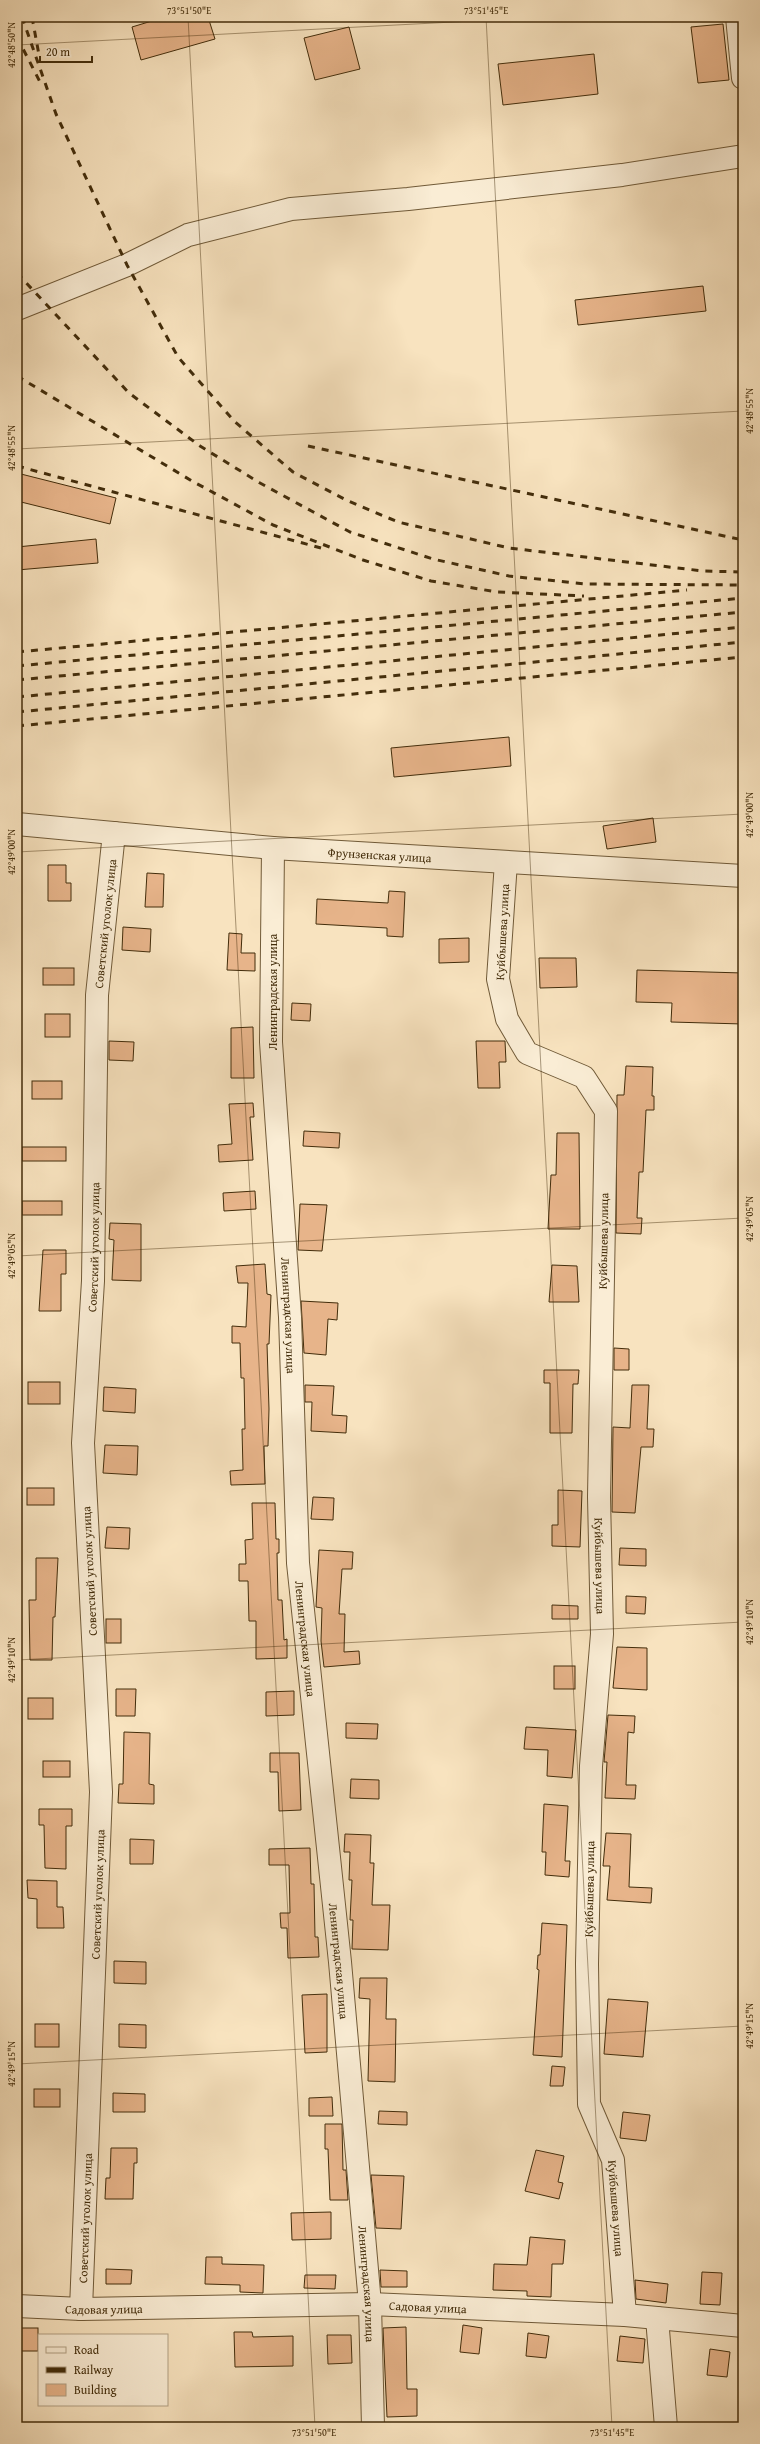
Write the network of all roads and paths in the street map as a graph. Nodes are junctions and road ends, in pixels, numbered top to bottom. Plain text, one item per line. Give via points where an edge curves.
1 (737, 17) edge
2 (743, 78) edge
3 (743, 156) edge
4 (17, 308) edge
5 (17, 824) edge
6 (114, 833) junction
7 (273, 848) junction
8 (506, 862) junction
9 (743, 876) edge
10 (370, 2304) junction
11 (17, 2306) edge
12 (81, 2309) junction
13 (625, 2315) junction
14 (657, 2318) junction
15 (743, 2326) edge
16 (373, 2427) edge
17 (666, 2427) edge

1 - 2 street
3 - 4 street via 622,175 408,199 291,209 188,234 127,265
5 - 6 street, Фрунзенская улица
6 - 7 street, Фрунзенская улица
6 - 12 street, Советский уголок улица via 97,995 93,1281 83,1444 101,1792
7 - 8 street, Фрунзенская улица
7 - 10 street, Ленинградская улица via 271,1042 290,1317 298,1563 340,1962
8 - 9 street, Фрунзенская улица
8 - 13 street, Куйбышева улица via 498,979 507,1019 527,1053 584,1077 606,1111 598,1497 602,1634 591,1766 589,2096 613,2160
10 - 12 street, Садовая улица
10 - 13 street, Садовая улица
10 - 16 street, Ленинградская улица
11 - 12 street, Садовая улица
13 - 14 street, Садовая улица
14 - 15 street, Садовая улица
14 - 17 street

